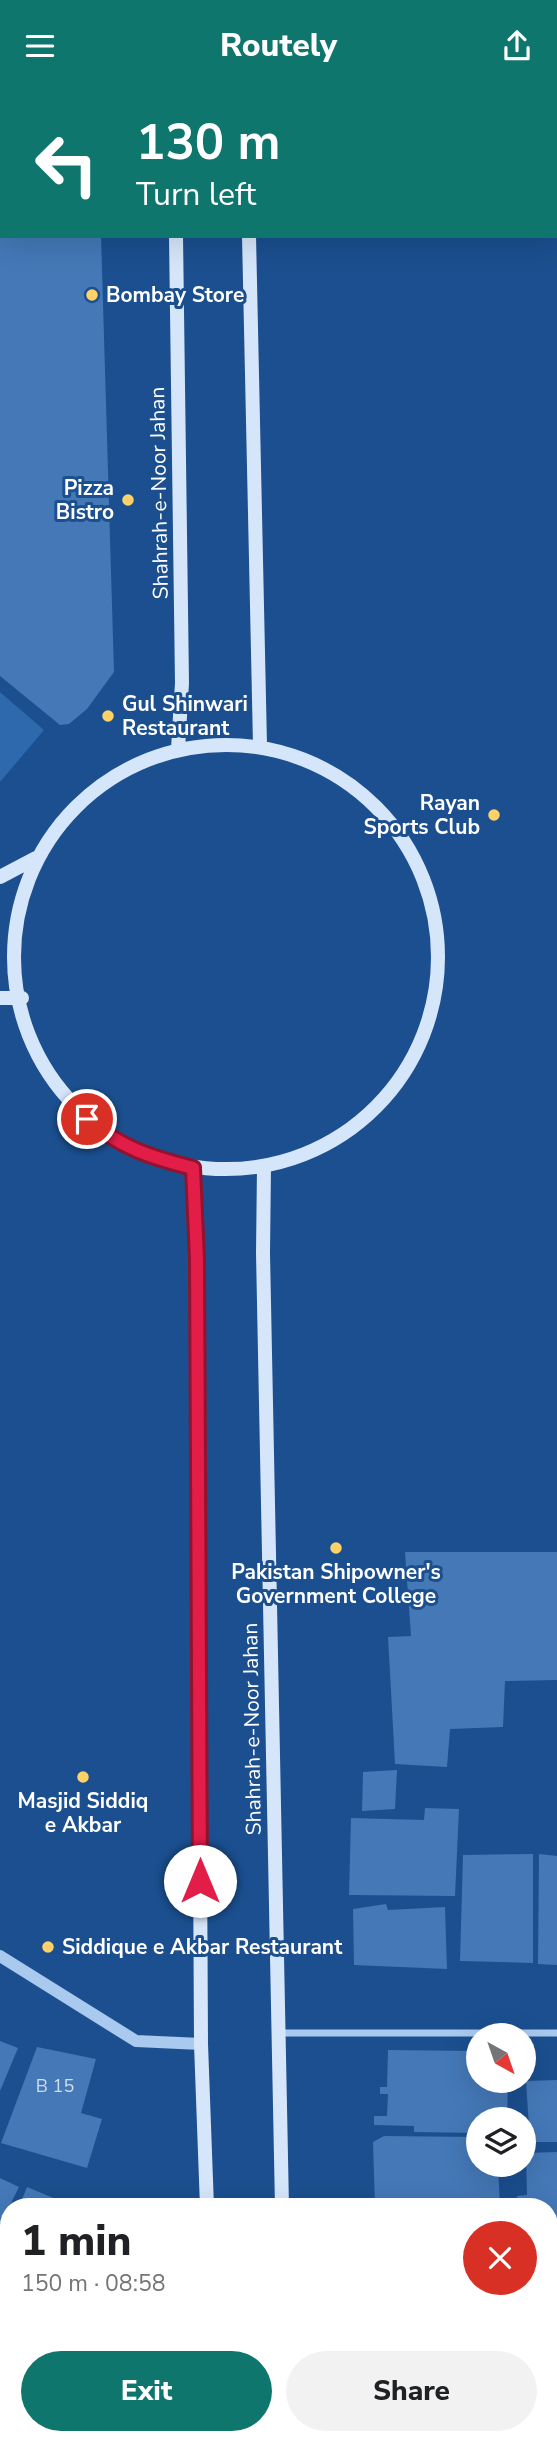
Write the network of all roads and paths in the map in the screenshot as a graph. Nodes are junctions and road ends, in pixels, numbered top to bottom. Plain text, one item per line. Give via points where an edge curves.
1 (176, 238) edge
2 (249, 238) edge
3 (260, 745) junction
4 (178, 749) junction
5 (36, 858) junction
6 (0, 877) edge
7 (0, 998) edge
8 (22, 998) junction
9 (264, 1166) junction
10 (193, 1168) junction
11 (0, 1956) edge
12 (279, 2033) junction
13 (557, 2033) edge
14 (201, 2043) junction
15 (207, 2198) edge
16 (282, 2198) edge

1 - 4 main road, Shahrah-e-Noor Jahan via 182,683
2 - 3 main road
3 - 4 main road
3 - 9 main road via 304,751 361,789 397,830 431,906 437,963 428,1019 404,1071 366,1115 319,1148
4 - 5 main road via 81,801
5 - 6 main road
5 - 8 main road via 17,911 12,967
7 - 8 main road
8 - 10 main road via 40,1065 69,1103 105,1134 147,1156
9 - 10 main road
9 - 12 main road, Shahrah-e-Noor Jahan
10 - 14 main road
11 - 14 street via 136,2041
12 - 13 street
12 - 16 main road, Shahrah-e-Noor Jahan
14 - 15 main road

